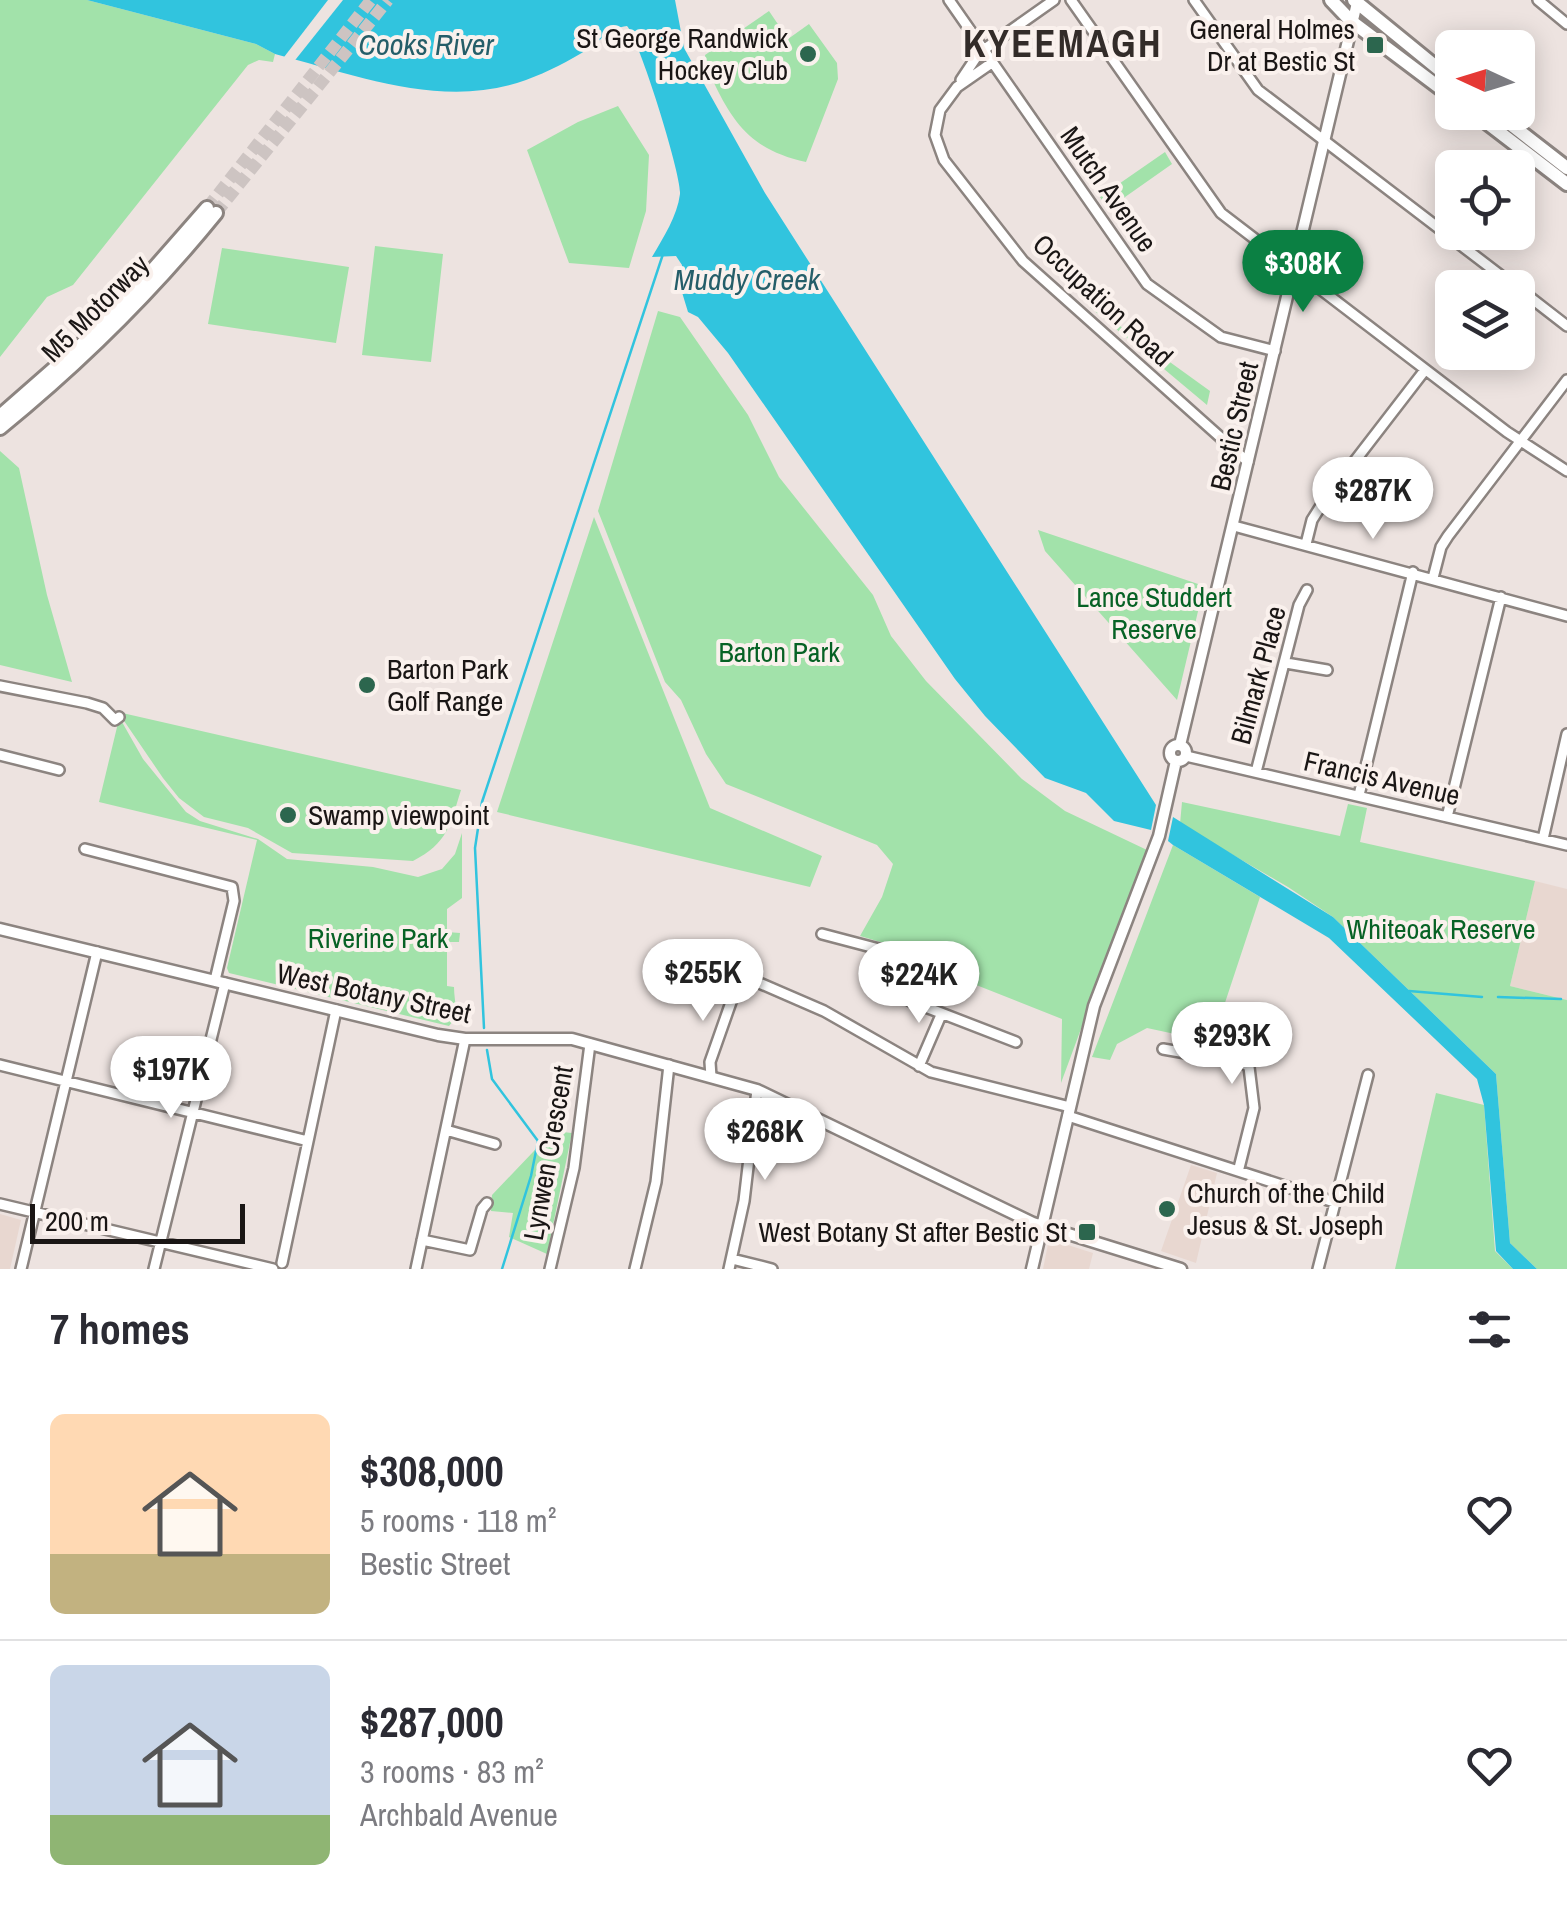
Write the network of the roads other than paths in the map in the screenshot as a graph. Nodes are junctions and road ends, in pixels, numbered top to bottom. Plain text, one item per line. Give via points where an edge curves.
1 (950, 0) edge
2 (1054, 0) edge
3 (1072, 0) edge
4 (1194, 0) edge
5 (1331, 0) edge
6 (1538, 0) edge
7 (1356, 1) edge
8 (1351, 20) junction
9 (1567, 24) edge
10 (984, 49) junction
11 (993, 62) junction
12 (1435, 66) edge
13 (1435, 84) edge
14 (957, 87) junction
15 (1496, 130) edge
16 (1518, 130) edge
17 (1324, 140) junction
18 (1567, 168) edge
19 (1567, 184) edge
20 (212, 210) tunnel mouth
21 (1293, 270) junction
22 (1494, 270) edge
23 (1535, 302) edge
24 (1567, 326) edge
25 (1274, 351) junction
26 (1426, 370) junction
27 (1567, 380) edge
28 (35, 394) junction
29 (0, 416) edge
30 (0, 428) edge
31 (1519, 441) junction
32 (1248, 462) junction
33 (1567, 470) edge
34 (1234, 526) junction
35 (1306, 544) junction
36 (1413, 572) junction
37 (1433, 578) junction
38 (1306, 590) dead end
39 (1500, 597) junction
40 (1567, 616) edge
41 (1286, 663) junction
42 (1327, 670) dead end
43 (0, 686) edge
44 (119, 717) dead end
45 (1567, 734) edge
46 (1180, 754) junction
47 (0, 756) edge
48 (58, 770) dead end
49 (1256, 772) junction
50 (1359, 796) junction
51 (1447, 817) junction
52 (1543, 839) junction
53 (1567, 845) edge
54 (86, 849) dead end
55 (0, 928) edge
56 (822, 934) dead end
57 (97, 952) junction
58 (220, 982) junction
59 (336, 1010) junction
60 (941, 1015) junction
61 (465, 1039) junction
62 (1016, 1042) dead end
63 (590, 1044) junction
64 (1163, 1049) dead end
65 (0, 1065) edge
66 (669, 1065) junction
67 (919, 1066) junction
68 (1368, 1076) dead end
69 (711, 1077) junction
70 (66, 1081) junction
71 (757, 1090) junction
72 (1069, 1111) junction
73 (194, 1113) junction
74 (446, 1130) junction
75 (308, 1141) junction
76 (495, 1144) dead end
77 (1239, 1168) junction
78 (1334, 1202) junction
79 (0, 1204) edge
80 (487, 1204) dead end
81 (34, 1212) junction
82 (1042, 1226) junction
83 (422, 1240) junction
84 (161, 1242) junction
85 (730, 1264) edge
86 (278, 1267) edge
87 (20, 1269) edge
88 (154, 1269) edge
89 (416, 1269) edge
90 (550, 1269) edge
91 (636, 1269) edge
92 (772, 1269) edge
93 (1032, 1269) edge
94 (1181, 1269) edge
95 (1318, 1269) edge

1 - 10 street, Mutch Avenue
2 - 10 street
3 - 21 street via 1220,213
4 - 17 street via 1258,90
5 - 8 highway
6 - 9 street
7 - 8 main road, Bestic Street
7 - 12 highway
8 - 13 highway
8 - 17 main road, Bestic Street
10 - 11 street, Mutch Avenue
10 - 14 street
11 - 14 street, Occupation Road
11 - 25 street, Mutch Avenue via 1147,284 1221,338
14 - 32 street, Occupation Road via 936,128 948,166 1023,261
15 - 19 highway
16 - 18 highway
17 - 21 main road, Bestic Street
17 - 22 street
20 - 28 highway, M5 Motorway via 124,318
21 - 25 main road, Bestic Street
21 - 26 street
23 - 24 street
25 - 32 main road, Bestic Street
26 - 31 street
26 - 35 street via 1324,500
27 - 31 street
28 - 29 highway, M5 Motorway
28 - 30 highway, M5 Motorway
31 - 33 street
31 - 37 street via 1441,547
32 - 34 main road, Bestic Street
34 - 35 street
34 - 46 main road, Bestic Street
35 - 36 street
36 - 37 street
36 - 50 street
37 - 39 street
38 - 41 street, Bilmark Place
39 - 40 street
39 - 51 street
41 - 42 street
41 - 49 street, Bilmark Place
43 - 44 street via 86,703
45 - 52 street
46 - 49 street, Francis Avenue
46 - 72 main road, Bestic Street via 1160,836 1094,1006
47 - 48 street
49 - 50 street, Francis Avenue
50 - 51 street, Francis Avenue
51 - 52 street, Francis Avenue
52 - 53 street, Francis Avenue
54 - 58 street via 232,887
55 - 57 main road, West Botany Street
56 - 60 street via 898,954 897,983 910,1001
57 - 58 main road, West Botany Street
57 - 70 street
58 - 59 main road, West Botany Street
58 - 73 street
59 - 61 main road, West Botany Street
59 - 75 street
60 - 62 street
60 - 67 street
61 - 63 main road, West Botany Street
61 - 74 street
63 - 66 main road, West Botany Street
63 - 90 street, Lynwen Crescent via 574,1168
64 - 77 street via 1248,1067 1254,1108
65 - 70 street
66 - 69 main road, West Botany Street
66 - 91 street via 656,1182
67 - 69 street via 824,1010 750,979 739,982 710,1062
67 - 72 street
68 - 78 street
69 - 71 main road, West Botany Street
70 - 73 street
70 - 81 street
71 - 82 main road, West Botany Street
71 - 85 street
72 - 77 street
72 - 82 main road, Bestic Street
73 - 75 street
73 - 84 street
74 - 76 street
74 - 83 street
75 - 86 street
77 - 78 street
78 - 95 street
79 - 81 street
80 - 83 street via 470,1250
81 - 84 street
81 - 87 street
82 - 93 main road, Bestic Street
82 - 94 main road, West Botany Street
83 - 89 street
84 - 86 street
84 - 88 street
85 - 92 street

